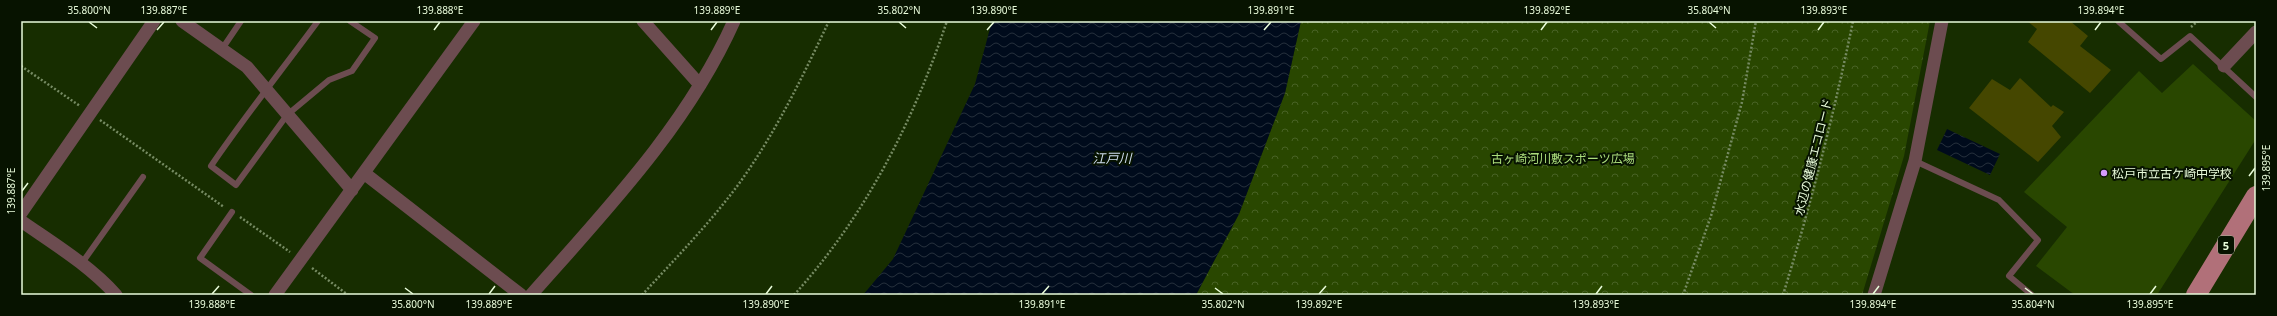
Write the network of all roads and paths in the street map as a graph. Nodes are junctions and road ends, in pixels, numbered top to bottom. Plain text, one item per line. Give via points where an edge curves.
1 (154, 21) edge
2 (182, 21) edge
3 (241, 21) edge
4 (318, 21) edge
5 (350, 21) edge
6 (643, 21) edge
7 (734, 21) edge
8 (829, 21) edge
9 (947, 21) edge
10 (1756, 21) edge
11 (1853, 21) edge
12 (1942, 21) edge
13 (2118, 21) edge
14 (471, 22) edge
15 (2256, 32) edge
16 (222, 49) junction
17 (21, 66) edge
18 (2224, 66) junction
19 (700, 86) junction
20 (267, 90) junction
21 (2256, 96) edge
22 (90, 114) junction
23 (287, 115) junction
24 (1915, 161) junction
25 (364, 173) junction
26 (143, 177) dead end
27 (352, 190) junction
28 (2256, 196) edge
29 (232, 212) junction
30 (21, 213) edge
31 (21, 221) edge
32 (301, 260) junction
33 (82, 263) junction
34 (116, 295) edge
35 (251, 295) edge
36 (275, 295) edge
37 (348, 295) edge
38 (521, 295) edge
39 (531, 295) edge
40 (642, 295) edge
41 (794, 295) edge
42 (1683, 295) edge
43 (1784, 295) edge
44 (1874, 295) edge
45 (2032, 295) edge
46 (2196, 295) edge

1 - 22 street
2 - 16 street
3 - 16 lane
4 - 20 lane
5 - 23 lane via 375,38 352,71 329,80
6 - 19 street
7 - 19 street
8 - 40 path via 793,98 761,151 714,215
9 - 41 path via 920,95 899,142 872,190 843,233
10 - 42 path via 1742,102 1711,216
11 - 43 path, 水辺の健康エコロード via 1834,113
12 - 24 street
13 - 18 lane via 2161,59 2190,36
14 - 25 street
15 - 18 street
16 - 20 street via 247,67
17 - 22 path
18 - 21 lane
19 - 39 street via 657,148
20 - 23 street
20 - 23 lane via 211,166 236,185
22 - 29 path
22 - 30 street
23 - 27 street
24 - 44 street
24 - 45 lane via 1999,200 2038,240 2009,276
25 - 27 street
25 - 38 street
26 - 33 lane
27 - 32 street
28 - 46 main road, 5
29 - 32 path
29 - 35 lane via 200,258
31 - 33 street
32 - 36 street
32 - 37 path
33 - 34 street

